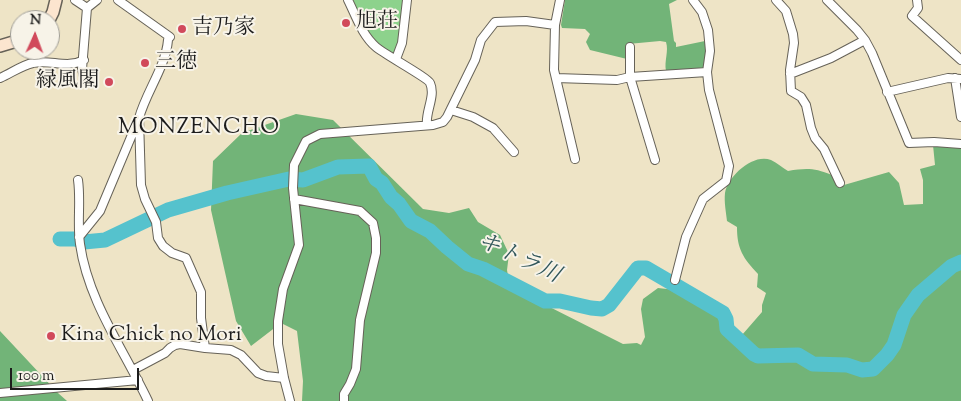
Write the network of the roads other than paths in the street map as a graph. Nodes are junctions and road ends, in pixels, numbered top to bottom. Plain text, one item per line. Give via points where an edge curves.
1 (75, 0) edge
2 (97, 0) edge
3 (118, 0) edge
4 (348, 0) edge
5 (407, 0) edge
6 (560, 0) edge
7 (693, 0) edge
8 (776, 0) edge
9 (827, 0) edge
10 (917, 0) edge
11 (87, 8) junction
12 (555, 25) junction
13 (865, 40) junction
14 (630, 47) dead end
15 (396, 59) junction
16 (84, 60) junction
17 (961, 60) edge
18 (707, 72) junction
19 (790, 74) junction
20 (630, 77) junction
21 (0, 78) edge
22 (556, 78) junction
23 (958, 78) edge
24 (86, 81) dead end
25 (887, 92) junction
26 (451, 110) junction
27 (961, 117) edge
28 (139, 118) junction
29 (427, 125) junction
30 (961, 144) edge
31 (514, 152) dead end
32 (575, 159) dead end
33 (655, 160) dead end
34 (78, 180) dead end
35 (840, 183) dead end
36 (294, 199) junction
37 (80, 240) junction
38 (675, 280) dead end
39 (205, 348) junction
40 (133, 370) junction
41 (284, 378) junction
42 (138, 380) junction
43 (0, 393) edge
44 (148, 401) edge
45 (290, 401) edge
46 (344, 401) edge

1 - 11 street
2 - 11 street
3 - 28 street via 169,38
4 - 15 street via 365,35 374,46
5 - 15 street via 402,43
6 - 12 street
7 - 18 street via 702,12 708,30
8 - 19 street via 786,10 793,34
9 - 13 street
10 - 17 street via 918,8 912,16
11 - 16 street
12 - 22 street via 553,62
12 - 26 street via 495,22 481,40
13 - 19 street
13 - 25 street
14 - 20 street
15 - 29 street via 428,79 431,85
16 - 21 street via 67,64 33,63
16 - 24 street via 82,69
18 - 20 street
18 - 38 street via 713,111 729,166 728,174 726,181 703,199 686,237
19 - 35 street via 791,91 806,105 815,138 824,149
20 - 22 street via 617,80
20 - 33 street
22 - 32 street
23 - 25 street
23 - 27 street
25 - 30 street via 909,143
26 - 29 street via 443,122
26 - 31 street via 493,128
28 - 37 street via 100,212
28 - 39 street via 141,185 158,238 172,253 186,258 201,292
29 - 36 street via 320,134 306,142 294,165
34 - 37 street
36 - 41 street via 298,245 283,289 278,321
36 - 46 street via 360,211 372,223 376,238 376,252 360,320 356,369
37 - 40 street via 103,314
39 - 40 street via 175,345
39 - 41 street via 231,350 241,355 258,373
40 - 42 street
41 - 45 street
42 - 43 street
42 - 44 street

